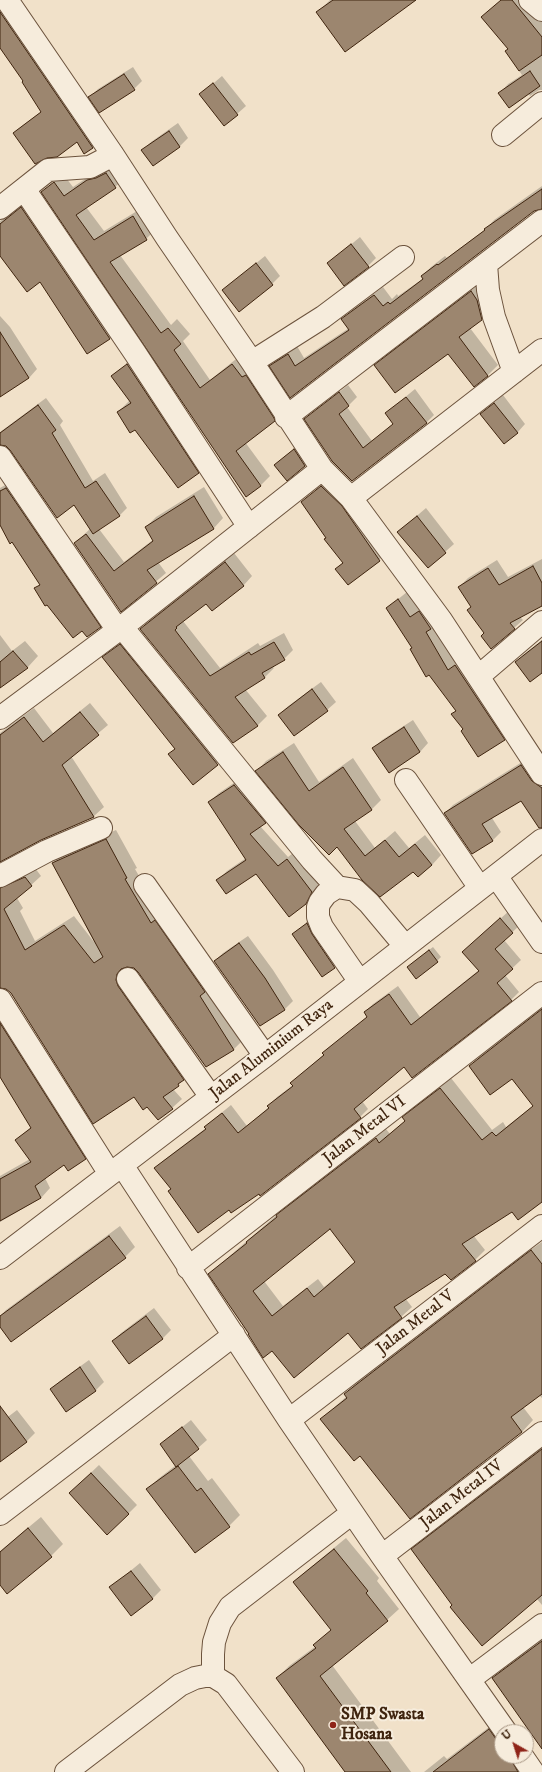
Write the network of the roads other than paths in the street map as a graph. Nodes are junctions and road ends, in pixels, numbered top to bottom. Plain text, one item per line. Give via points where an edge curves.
1 (7, 0) edge
2 (530, 0) edge
3 (542, 10) edge
4 (542, 103) edge
5 (503, 135) dead end
6 (113, 155) junction
7 (24, 189) junction
8 (0, 208) edge
9 (542, 221) edge
10 (403, 257) dead end
11 (486, 264) junction
12 (542, 350) edge
13 (252, 362) junction
14 (514, 372) junction
15 (286, 417) junction
16 (0, 457) edge
17 (322, 469) junction
18 (351, 498) junction
19 (249, 527) junction
20 (542, 622) edge
21 (119, 628) junction
22 (479, 676) junction
23 (0, 718) edge
24 (542, 774) edge
25 (406, 780) dead end
26 (101, 828) dead end
27 (542, 840) edge
28 (0, 876) edge
29 (488, 882) junction
30 (145, 885) dead end
31 (337, 887) junction
32 (542, 942) edge
33 (405, 946) junction
34 (128, 978) dead end
35 (360, 982) junction
36 (542, 993) edge
37 (0, 1000) edge
38 (265, 1056) junction
39 (211, 1097) junction
40 (116, 1170) junction
41 (542, 1226) edge
42 (0, 1258) edge
43 (188, 1268) junction
44 (234, 1335) junction
45 (289, 1420) junction
46 (542, 1433) edge
47 (352, 1513) junction
48 (0, 1514) edge
49 (382, 1556) junction
50 (542, 1625) edge
51 (213, 1676) junction
52 (470, 1679) junction
53 (501, 1724) edge
54 (66, 1772) edge
55 (293, 1772) edge

1 - 6 street
2 - 3 street
4 - 5 street
6 - 7 street via 90,167 48,170
6 - 13 street
7 - 8 street
7 - 19 street
9 - 11 street
10 - 13 street via 323,317
11 - 14 street via 494,317
11 - 15 street
12 - 14 street
13 - 15 street
14 - 18 street
15 - 17 street
16 - 21 street
17 - 18 street
17 - 19 street
18 - 22 street
19 - 21 street
20 - 22 street
21 - 23 street
21 - 31 street
22 - 24 street
25 - 29 street
26 - 28 street via 47,851
27 - 29 street, Jalan Aluminium Raya
29 - 32 street
29 - 33 street, Jalan Aluminium Raya
30 - 38 street
31 - 33 street via 355,890 362,896
31 - 35 street via 326,894 320,902 318,917 322,928
33 - 35 street, Jalan Aluminium Raya
34 - 39 street
35 - 38 street, Jalan Aluminium Raya
36 - 43 street, Jalan Metal VI
37 - 40 street
38 - 39 street, Jalan Aluminium Raya
39 - 40 street, Jalan Aluminium Raya
40 - 42 street, Jalan Aluminium Raya
40 - 43 street
41 - 45 street, Jalan Metal V
43 - 44 street
44 - 45 street
44 - 48 street
45 - 47 street
46 - 49 street, Jalan Metal IV
47 - 49 street
47 - 51 street via 230,1607 220,1623 214,1642
49 - 52 street
50 - 52 street
51 - 54 street via 195,1678 180,1686
51 - 55 street via 233,1692
52 - 53 street

